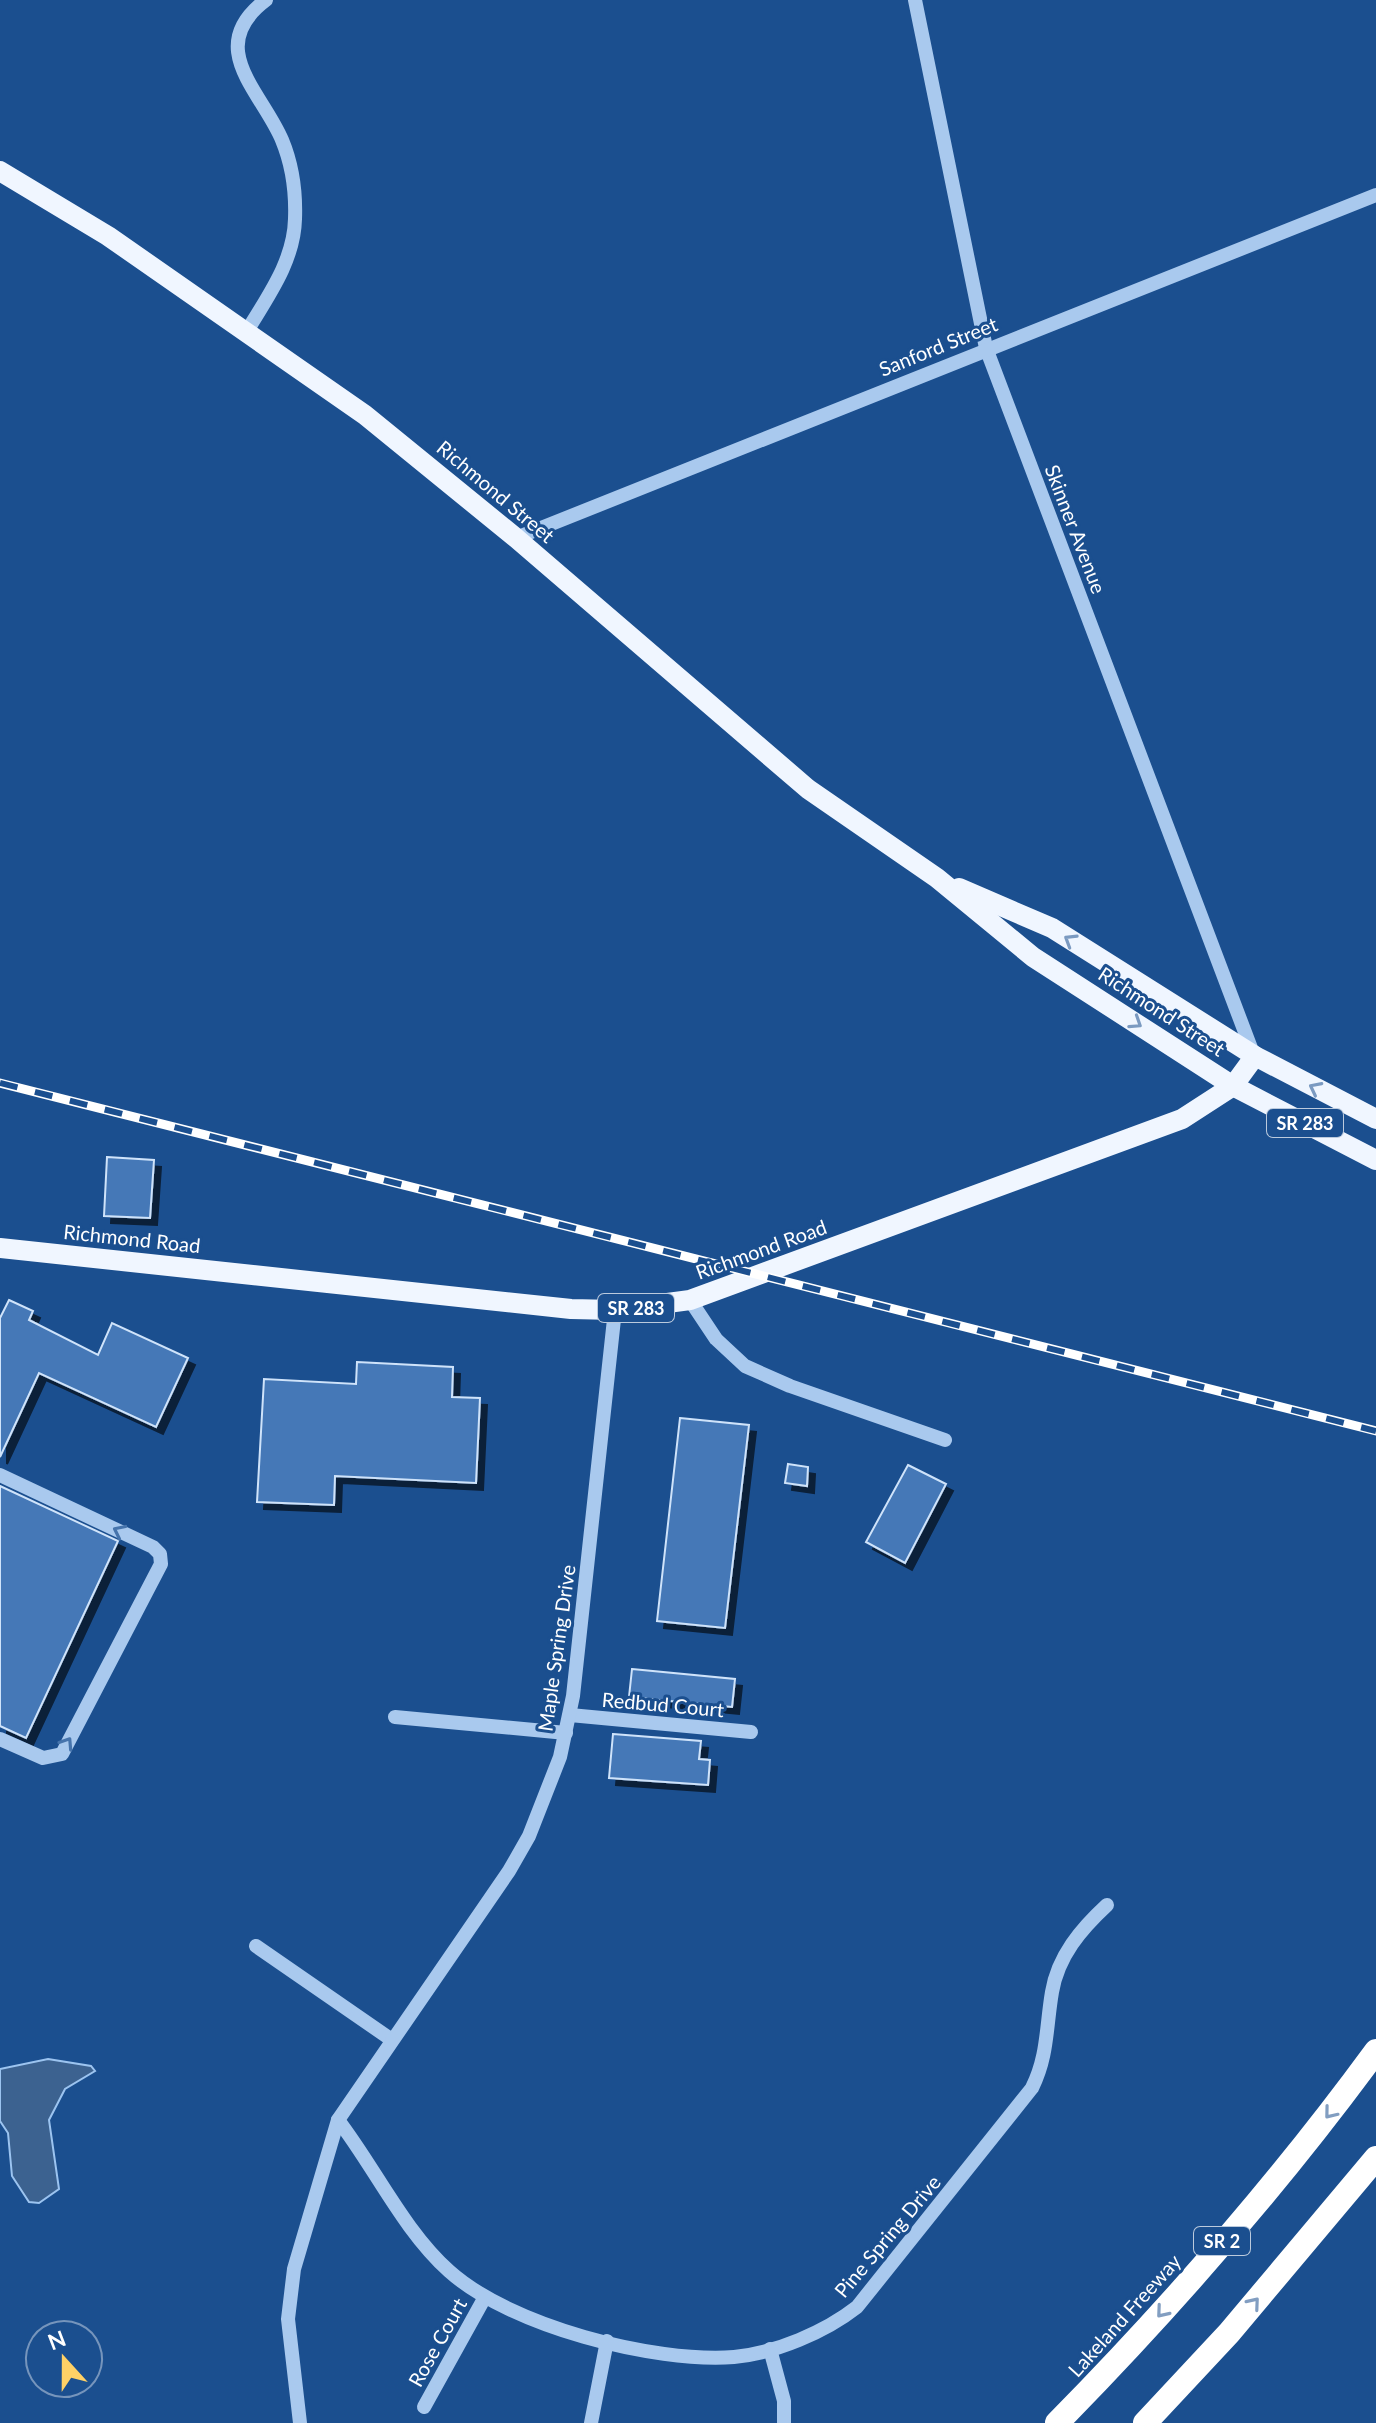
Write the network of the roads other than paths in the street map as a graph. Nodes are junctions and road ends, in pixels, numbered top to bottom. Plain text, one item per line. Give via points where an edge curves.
1 (266, 0) edge
2 (915, 0) edge
3 (0, 171) edge
4 (1376, 195) edge
5 (247, 331) junction
6 (986, 348) junction
7 (516, 538) junction
8 (937, 878) junction
9 (1255, 1056) junction
10 (1233, 1086) junction
11 (1376, 1119) edge
12 (1376, 1160) edge
13 (0, 1248) edge
14 (690, 1300) junction
15 (615, 1310) junction
16 (945, 1440) dead end
17 (0, 1475) edge
18 (570, 1715) junction
19 (395, 1717) dead end
20 (751, 1732) dead end
21 (566, 1733) junction
22 (0, 1739) edge
23 (1107, 1905) dead end
24 (256, 1946) dead end
25 (392, 2040) junction
26 (1376, 2051) edge
27 (338, 2120) junction
28 (1376, 2158) edge
29 (485, 2297) junction
30 (607, 2341) junction
31 (770, 2349) junction
32 (424, 2407) dead end
33 (300, 2423) edge
34 (591, 2423) edge
35 (784, 2423) edge
36 (1057, 2423) edge
37 (1145, 2423) edge

1 - 5 street via 242,30 238,60 282,140 295,217 285,264
2 - 6 street, Skinner Avenue
3 - 5 main road, Richmond Street via 108,236
4 - 6 street, Sanford Street
5 - 7 main road, Richmond Street via 365,415
6 - 7 street, Sanford Street
6 - 9 street, Skinner Avenue
7 - 8 main road, Richmond Street via 808,789
9 -> 8 main road, Richmond Street via 1052,928
8 -> 10 main road, Richmond Street via 1033,957
9 - 10 main road, Richmond Road / SR 283
11 -> 9 main road, Richmond Street / SR 283
10 - 12 main road, Richmond Street / SR 283
10 - 14 main road, Richmond Road / SR 283 via 1182,1119
13 - 15 main road, Richmond Road / SR 283
14 - 15 main road, Richmond Road / SR 283
14 - 16 street via 716,1339 745,1366
15 - 18 street, Maple Spring Drive
22 -> 17 street via 43,1758 62,1754 161,1564 153,1547
18 - 20 street, Redbud Court
18 - 21 street, Maple Spring Drive
19 - 21 street
21 - 25 street, Maple Spring Drive via 529,1836
23 - 31 street, Pine Spring Drive via 1076,1937 1061,1962 1052,1991 1046,2053 1032,2088 857,2307 822,2329
24 - 25 street
25 - 27 street, Maple Spring Drive
26 -> 36 highway, Lakeland Freeway / SR 2 via 1132,2346
27 - 29 street, Pine Spring Drive via 420,2241 451,2273
27 - 33 street, Maple Spring Drive via 294,2269 288,2319
37 -> 28 highway via 1229,2333
29 - 30 street, Pine Spring Drive via 529,2319
29 - 32 street, Rose Court
30 - 31 street, Pine Spring Drive via 697,2357 736,2357
30 - 34 street
31 - 35 street via 784,2401

